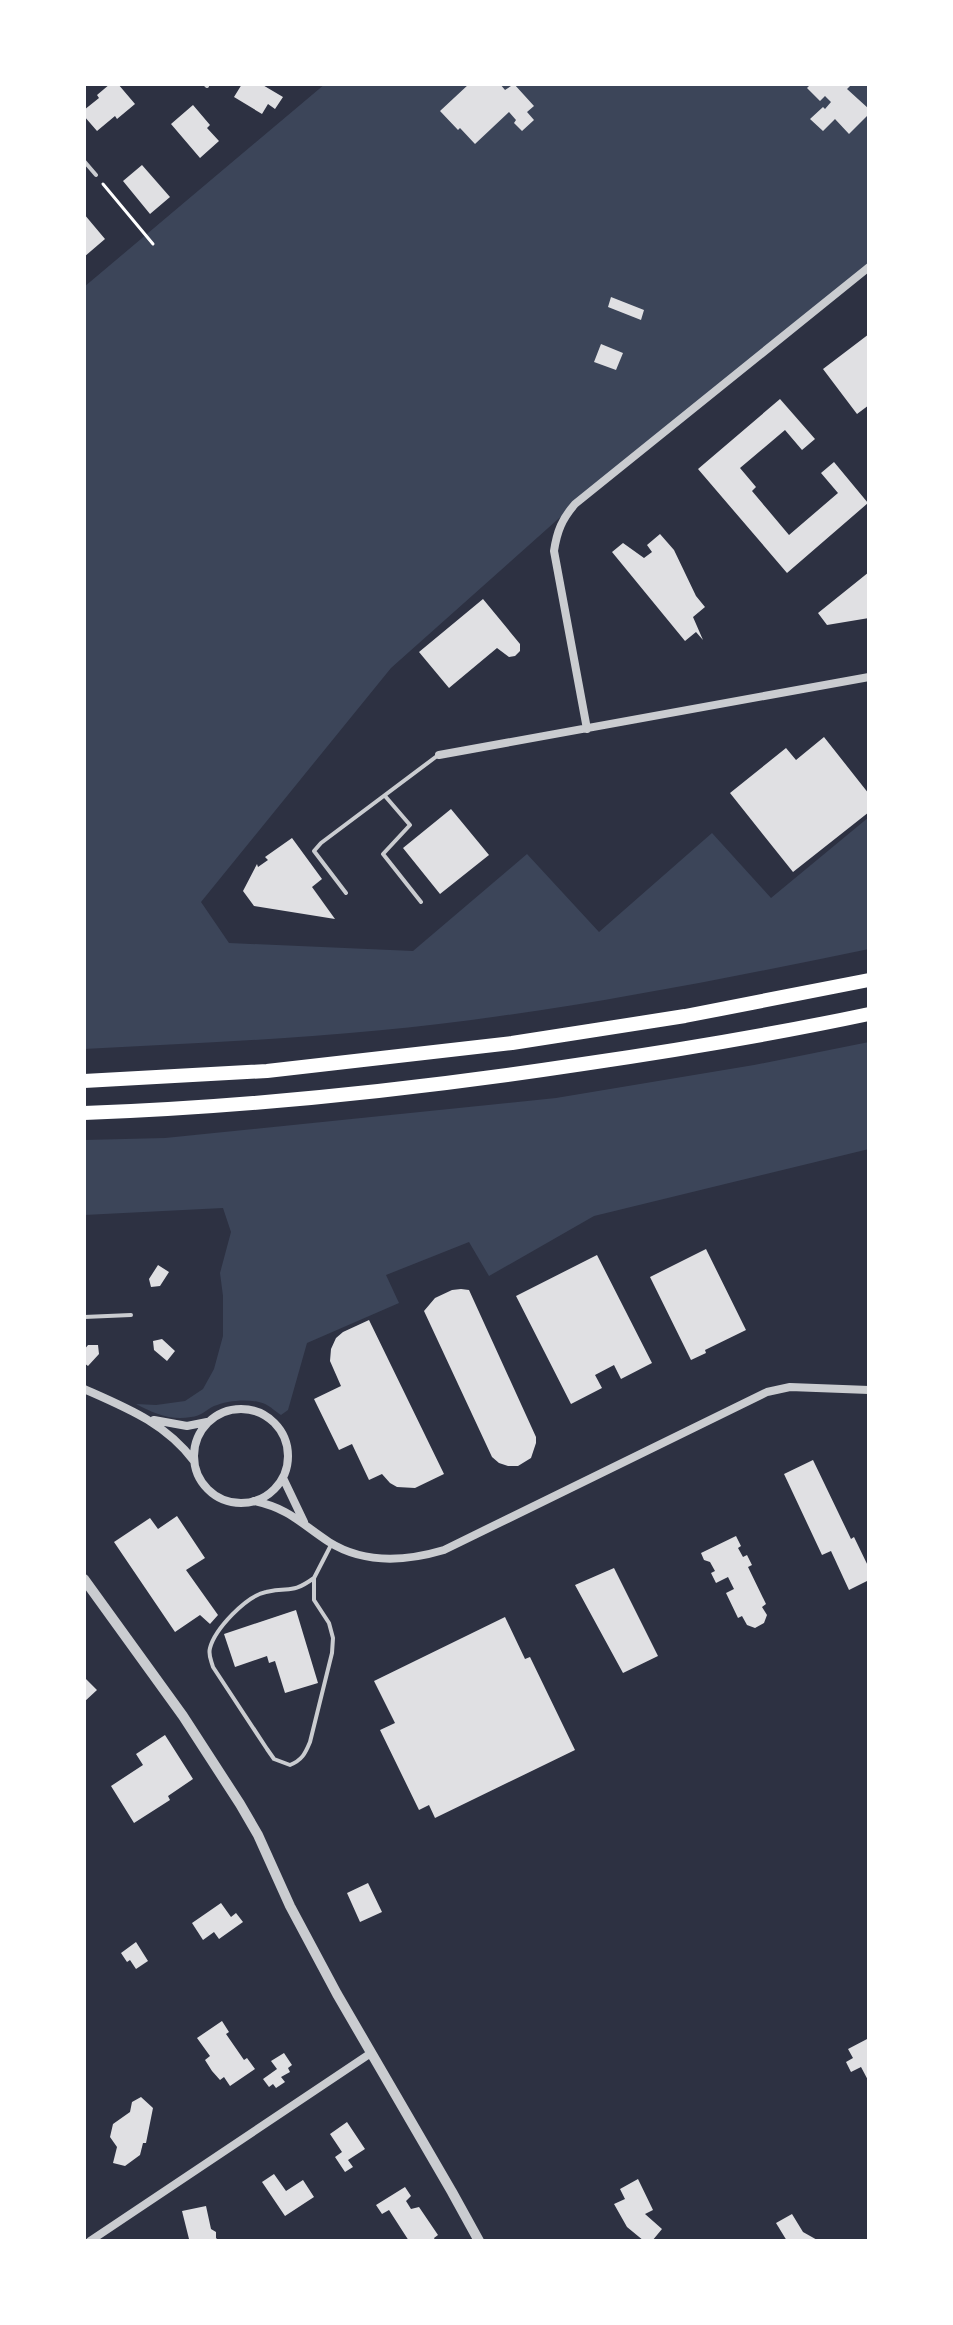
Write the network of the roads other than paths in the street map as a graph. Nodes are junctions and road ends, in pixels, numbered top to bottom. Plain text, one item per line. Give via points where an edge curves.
1 (84, 161) edge
2 (96, 175) road end
3 (869, 267) edge
4 (869, 677) edge
5 (587, 729) junction
6 (439, 755) joint
7 (385, 796) junction
8 (346, 893) dead end
9 (421, 902) dead end
10 (869, 980) edge
11 (869, 1014) edge
12 (84, 1081) edge
13 (84, 1113) edge
14 (131, 1315) dead end
15 (84, 1317) edge
16 (84, 1389) edge
17 (869, 1390) edge
18 (149, 1419) junction
19 (207, 1422) junction
20 (194, 1461) junction
21 (283, 1478) junction
22 (254, 1501) junction
23 (307, 1526) junction
24 (332, 1544) junction
25 (314, 1578) junction
26 (84, 1579) edge
27 (371, 2053) junction
28 (90, 2241) edge
29 (479, 2241) edge

1 - 2 lane
3 - 5 street via 563,519 554,551
4 - 5 street
5 - 6 street
6 - 7 lane
7 - 8 lane via 314,851
7 - 9 lane via 410,825 383,854
10 - 12 highway via 512,1043 267,1071
11 - 13 highway via 478,1080 171,1110
14 - 15 lane
16 - 18 street
17 - 24 street via 790,1387 767,1392 418,1558 360,1555
18 - 19 street via 187,1426
18 - 20 street
19 - 20 street via 196,1441
19 - 21 street via 240,1408 274,1421 289,1454
20 - 22 street via 203,1483 220,1498
21 - 22 street
21 - 23 street
22 - 23 street via 276,1506
23 - 24 street
24 - 25 lane
25 - 25 lane via 300,1588 249,1599 214,1638 209,1653 274,1759 290,1765 305,1755 310,1742 332,1653 329,1623 314,1600
26 - 27 street via 240,1804
27 - 28 street
27 - 29 street

